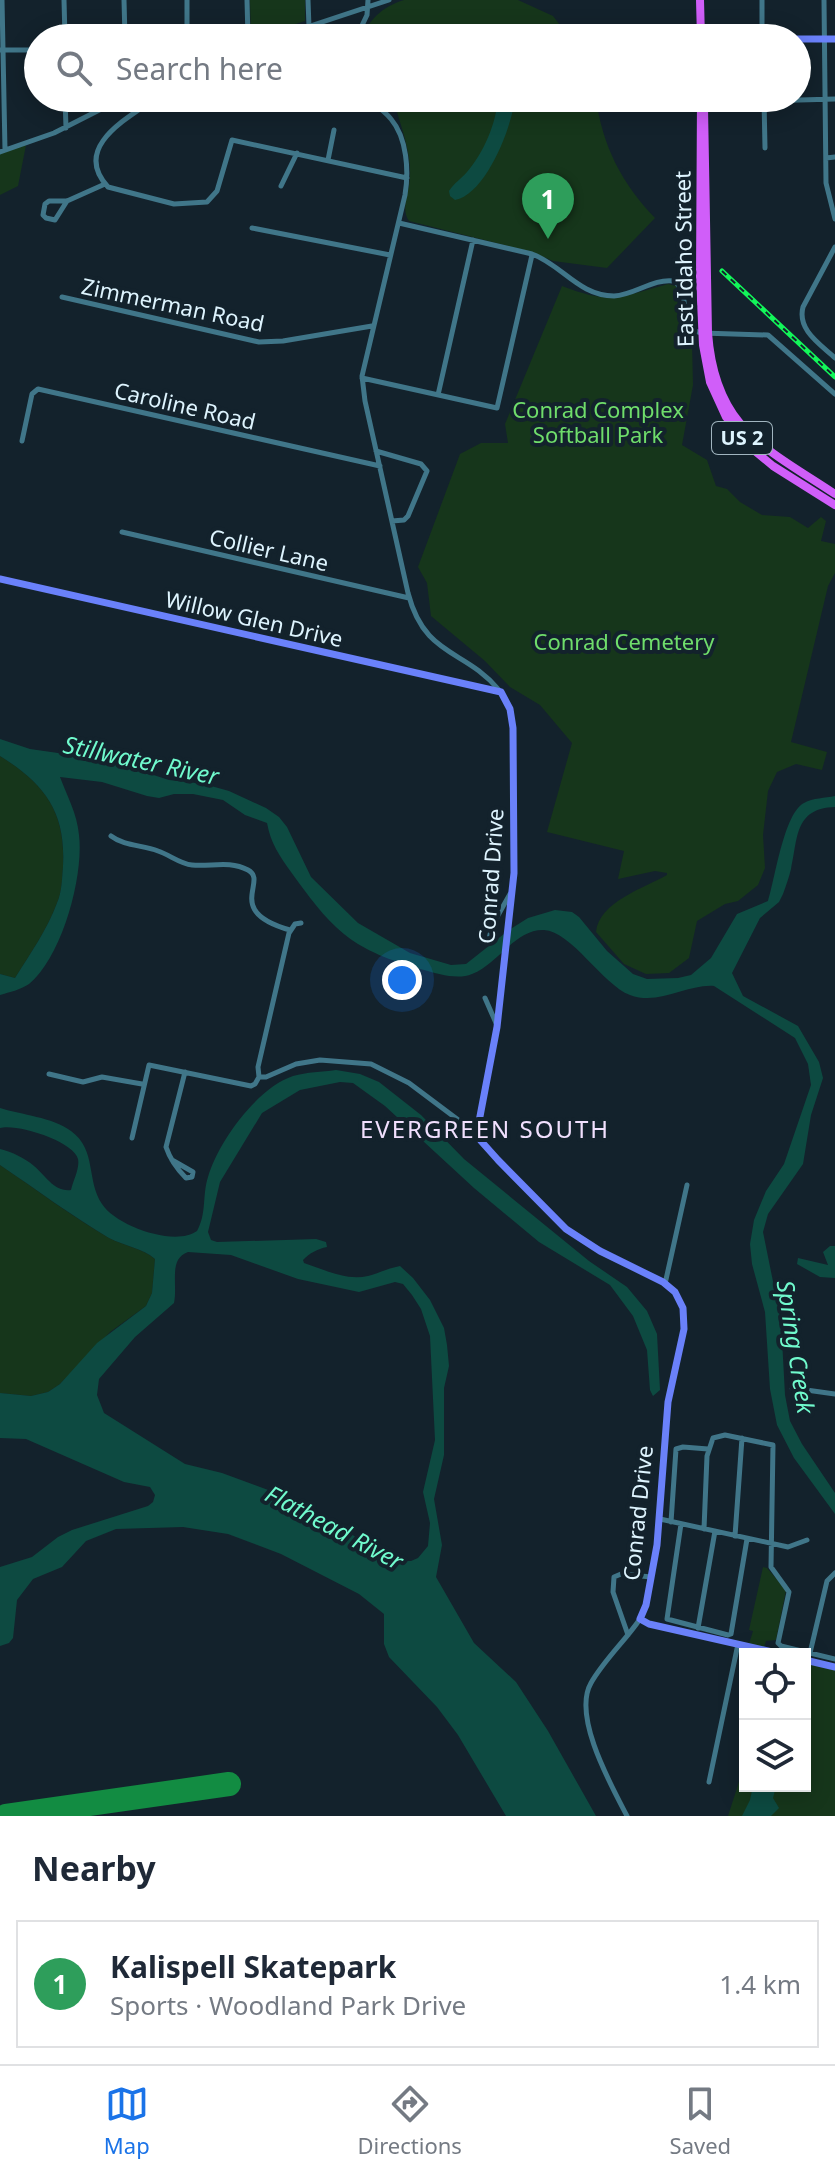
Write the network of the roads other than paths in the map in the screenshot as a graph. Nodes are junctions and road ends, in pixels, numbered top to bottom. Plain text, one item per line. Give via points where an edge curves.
1 (2, 0) edge
2 (64, 0) edge
3 (124, 0) edge
4 (187, 0) edge
5 (247, 0) edge
6 (308, 0) edge
7 (389, 0) edge
8 (700, 0) edge
9 (762, 0) edge
10 (824, 0) edge
11 (368, 4) edge
12 (65, 24) edge
13 (125, 24) edge
14 (187, 24) edge
15 (248, 24) edge
16 (309, 24) edge
17 (317, 24) edge
18 (364, 24) edge
19 (701, 24) edge
20 (762, 24) edge
21 (811, 39) edge
22 (825, 39) junction
23 (835, 39) edge
24 (2, 50) edge
25 (24, 50) edge
26 (835, 99) edge
27 (811, 100) edge
28 (826, 100) junction
29 (65, 112) edge
30 (96, 112) edge
31 (136, 112) edge
32 (385, 112) edge
33 (702, 112) edge
34 (764, 112) edge
35 (3, 114) edge
36 (66, 128) junction
37 (334, 130) dead end
38 (765, 148) dead end
39 (2, 151) edge
40 (297, 153) junction
41 (835, 157) edge
42 (826, 158) junction
43 (328, 160) junction
44 (407, 178) junction
45 (105, 184) junction
46 (281, 186) dead end
47 (67, 201) junction
48 (835, 219) edge
49 (399, 223) junction
50 (252, 228) dead end
51 (473, 240) junction
52 (835, 247) edge
53 (532, 254) junction
54 (390, 255) junction
55 (62, 297) dead end
56 (372, 326) junction
57 (705, 333) junction
58 (835, 358) edge
59 (362, 378) junction
60 (835, 394) edge
61 (438, 395) junction
62 (22, 441) dead end
63 (376, 451) junction
64 (380, 466) junction
65 (835, 494) edge
66 (835, 505) edge
67 (392, 521) junction
68 (122, 532) dead end
69 (0, 579) edge
70 (409, 598) junction
71 (501, 692) junction
72 (111, 836) dead end
73 (512, 885) junction
74 (301, 923) dead end
75 (290, 930) junction
76 (488, 943) dead end
77 (485, 998) dead end
78 (496, 1031) junction
79 (185, 1072) junction
80 (49, 1074) dead end
81 (259, 1077) junction
82 (142, 1084) junction
83 (478, 1134) junction
84 (132, 1138) dead end
85 (172, 1160) dead end
86 (687, 1185) dead end
87 (665, 1284) junction
88 (792, 1388) dead end
89 (835, 1394) edge
90 (742, 1438) junction
91 (708, 1449) junction
92 (660, 1519) junction
93 (671, 1522) junction
94 (681, 1524) junction
95 (704, 1529) junction
96 (715, 1531) junction
97 (735, 1536) junction
98 (747, 1539) junction
99 (807, 1540) dead end
100 (770, 1544) junction
101 (835, 1573) edge
102 (651, 1577) junction
103 (640, 1619) junction
104 (698, 1628) junction
105 (628, 1635) junction
106 (738, 1644) junction
107 (756, 1648) edge
108 (780, 1648) edge
109 (810, 1648) edge
110 (811, 1657) edge
111 (811, 1658) edge
112 (835, 1659) edge
113 (835, 1667) edge
114 (709, 1782) dead end
115 (627, 1816) edge

1 - 24 street
2 - 12 street
3 - 13 street
4 - 14 street
5 - 15 street
6 - 16 street
7 - 11 street
8 - 19 highway
9 - 20 street
10 - 22 street
11 - 17 street
11 - 18 street
21 - 22 main road
22 - 23 main road
22 - 28 street
24 - 25 street
24 - 35 street
26 - 28 street
27 - 28 street
28 - 42 street
29 - 36 street
30 - 36 street
31 - 45 street via 99,145 97,162
32 - 44 street via 396,126
33 - 57 highway, East Idaho Street / US 2
34 - 38 street
35 - 39 street
36 - 39 street
37 - 43 street
40 - 43 street
40 - 45 street via 232,140 217,191 207,202 174,204
40 - 46 street
41 - 42 street
42 - 48 street
43 - 44 street
44 - 49 street
45 - 47 street
47 - 47 street via 55,220 43,215 49,201
49 - 51 street
49 - 54 street
50 - 54 street
51 - 53 street
51 - 61 street
52 - 58 street via 801,318
53 - 57 street via 578,285 602,294 620,295 674,281 683,291 688,327
53 - 61 street via 497,408
54 - 56 street
55 - 56 street, Zimmerman Road via 259,342
56 - 59 street
57 - 60 street via 768,335
57 - 65 highway, East Idaho Street / US 2 via 714,374 738,423 772,455
57 - 66 highway, East Idaho Street / US 2 via 710,382 737,433 767,462
59 - 61 street
59 - 63 street
62 - 64 street, Caroline Road via 32,394 38,389
63 - 64 street
63 - 67 street via 421,464 427,471 408,516
64 - 67 street
67 - 70 street
68 - 70 street, Collier Lane
69 - 71 main road, Willow Glen Drive
70 - 71 street via 430,638
71 - 73 main road, Conrad Drive via 513,728
72 - 75 street via 184,863 245,868 253,873 254,912
73 - 76 street
73 - 78 main road, Conrad Drive
74 - 75 street
75 - 81 street
77 - 78 street
78 - 83 main road, Conrad Drive
79 - 81 street via 251,1086
79 - 82 street via 149,1065
79 - 85 street via 167,1138
80 - 82 street via 83,1082 102,1077
81 - 83 street via 314,1060 371,1064 409,1083
82 - 84 street
83 - 87 main road via 566,1229
86 - 87 street
87 - 92 main road, Conrad Drive via 679,1297 685,1322 668,1402
88 - 89 street
90 - 91 street via 716,1436
90 - 97 street
90 - 100 street via 775,1449
91 - 93 street via 676,1449
91 - 95 street
92 - 93 street
92 - 102 main road, Conrad Drive
93 - 94 street
94 - 95 street
94 - 104 street via 666,1616
95 - 96 street
96 - 97 street
96 - 104 street
97 - 98 street
98 - 100 street
98 - 104 street via 731,1634
99 - 100 street via 788,1547
100 - 108 street via 772,1571 789,1592
101 - 109 street via 827,1581
102 - 103 main road, Conrad Drive
102 - 105 street via 614,1577 613,1592
103 - 105 street
103 - 106 main road
105 - 115 street via 585,1699 596,1748
106 - 107 main road
106 - 114 street
110 - 112 street
111 - 113 main road

